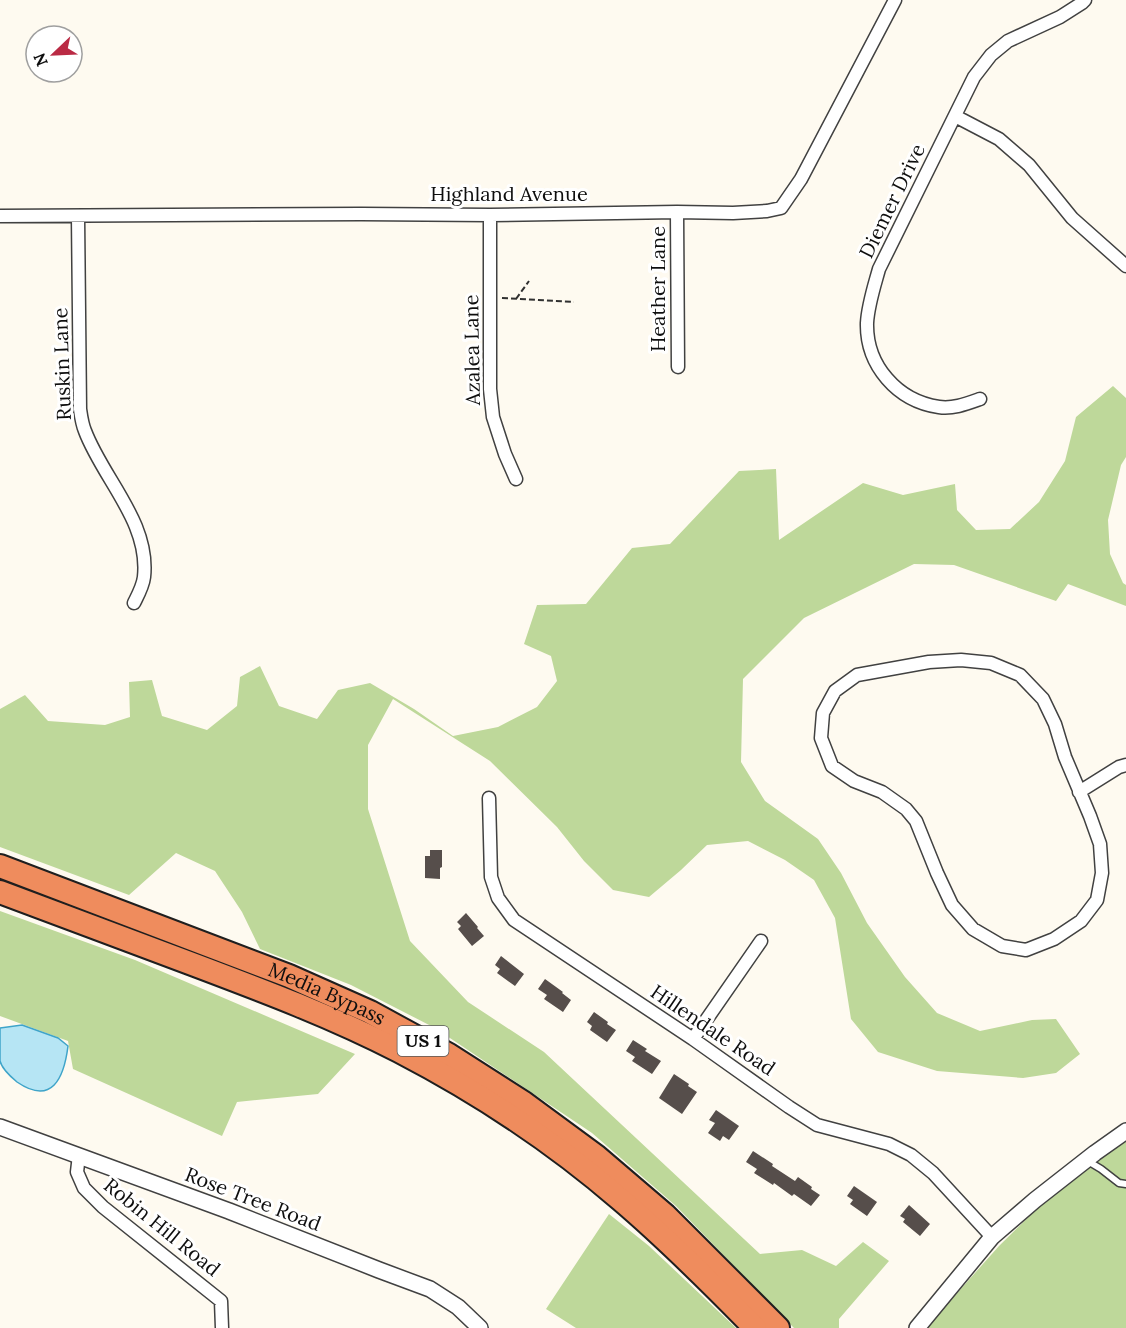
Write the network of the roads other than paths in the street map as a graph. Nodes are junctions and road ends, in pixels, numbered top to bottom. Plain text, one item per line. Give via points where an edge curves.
1 (895, 0) edge
2 (1085, 0) edge
3 (955, 116) junction
4 (677, 212) junction
5 (490, 215) junction
6 (0, 216) edge
7 (78, 216) junction
8 (1126, 266) edge
9 (678, 367) dead end
10 (980, 399) dead end
11 (516, 479) dead end
12 (134, 603) dead end
13 (1126, 765) edge
14 (1079, 792) junction
15 (489, 798) dead end
16 (0, 866) edge
17 (0, 892) edge
18 (761, 942) dead end
19 (693, 1039) junction
20 (0, 1127) edge
21 (1126, 1131) edge
22 (79, 1155) junction
23 (1086, 1160) junction
24 (1126, 1184) edge
25 (993, 1238) junction
26 (222, 1328) edge
27 (480, 1328) edge
28 (755, 1328) edge
29 (778, 1328) edge
30 (916, 1328) edge

1 - 4 street, Highland Avenue via 801,179 781,208 733,213
2 - 3 street, Diemer Drive via 1060,17 1008,41 991,55
3 - 8 street via 999,139 1029,165 1072,218
3 - 10 street, Diemer Drive via 879,269 867,325 871,353 882,375 899,390 919,402 939,407 956,407
4 - 5 street, Highland Avenue
4 - 9 street, Heather Lane
5 - 7 street, Highland Avenue
5 - 11 street, Azalea Lane via 490,389 493,417
6 - 7 street, Highland Avenue
7 - 12 street, Ruskin Lane via 80,409 84,430 123,500 144,557 144,579
13 - 14 street
14 - 14 street via 1042,699 1020,675 991,663 929,662 857,675 835,691 823,713 821,738 832,766 906,809 916,821 952,905 973,929 1002,946 1026,950 1054,939 1081,921 1097,900 1102,873 1100,844
15 - 19 street, Hillendale Road via 491,877 498,898 514,920
16 - 29 highway, Media Bypass / US 1 via 289,976 370,1012 449,1055 597,1156 665,1215
17 - 28 highway, Media Bypass / US 1 via 281,997 439,1073 514,1119 585,1170 654,1228
18 - 19 street
19 - 25 street, Hillendale Road via 817,1125 889,1144 910,1155 933,1173
20 - 22 street, Rose Tree Road
21 - 23 street
22 - 26 street, Robin Hill Road via 77,1172 84,1188 221,1301
22 - 27 street, Rose Tree Road via 430,1289 458,1306
23 - 24 lane
23 - 25 street
25 - 30 street

